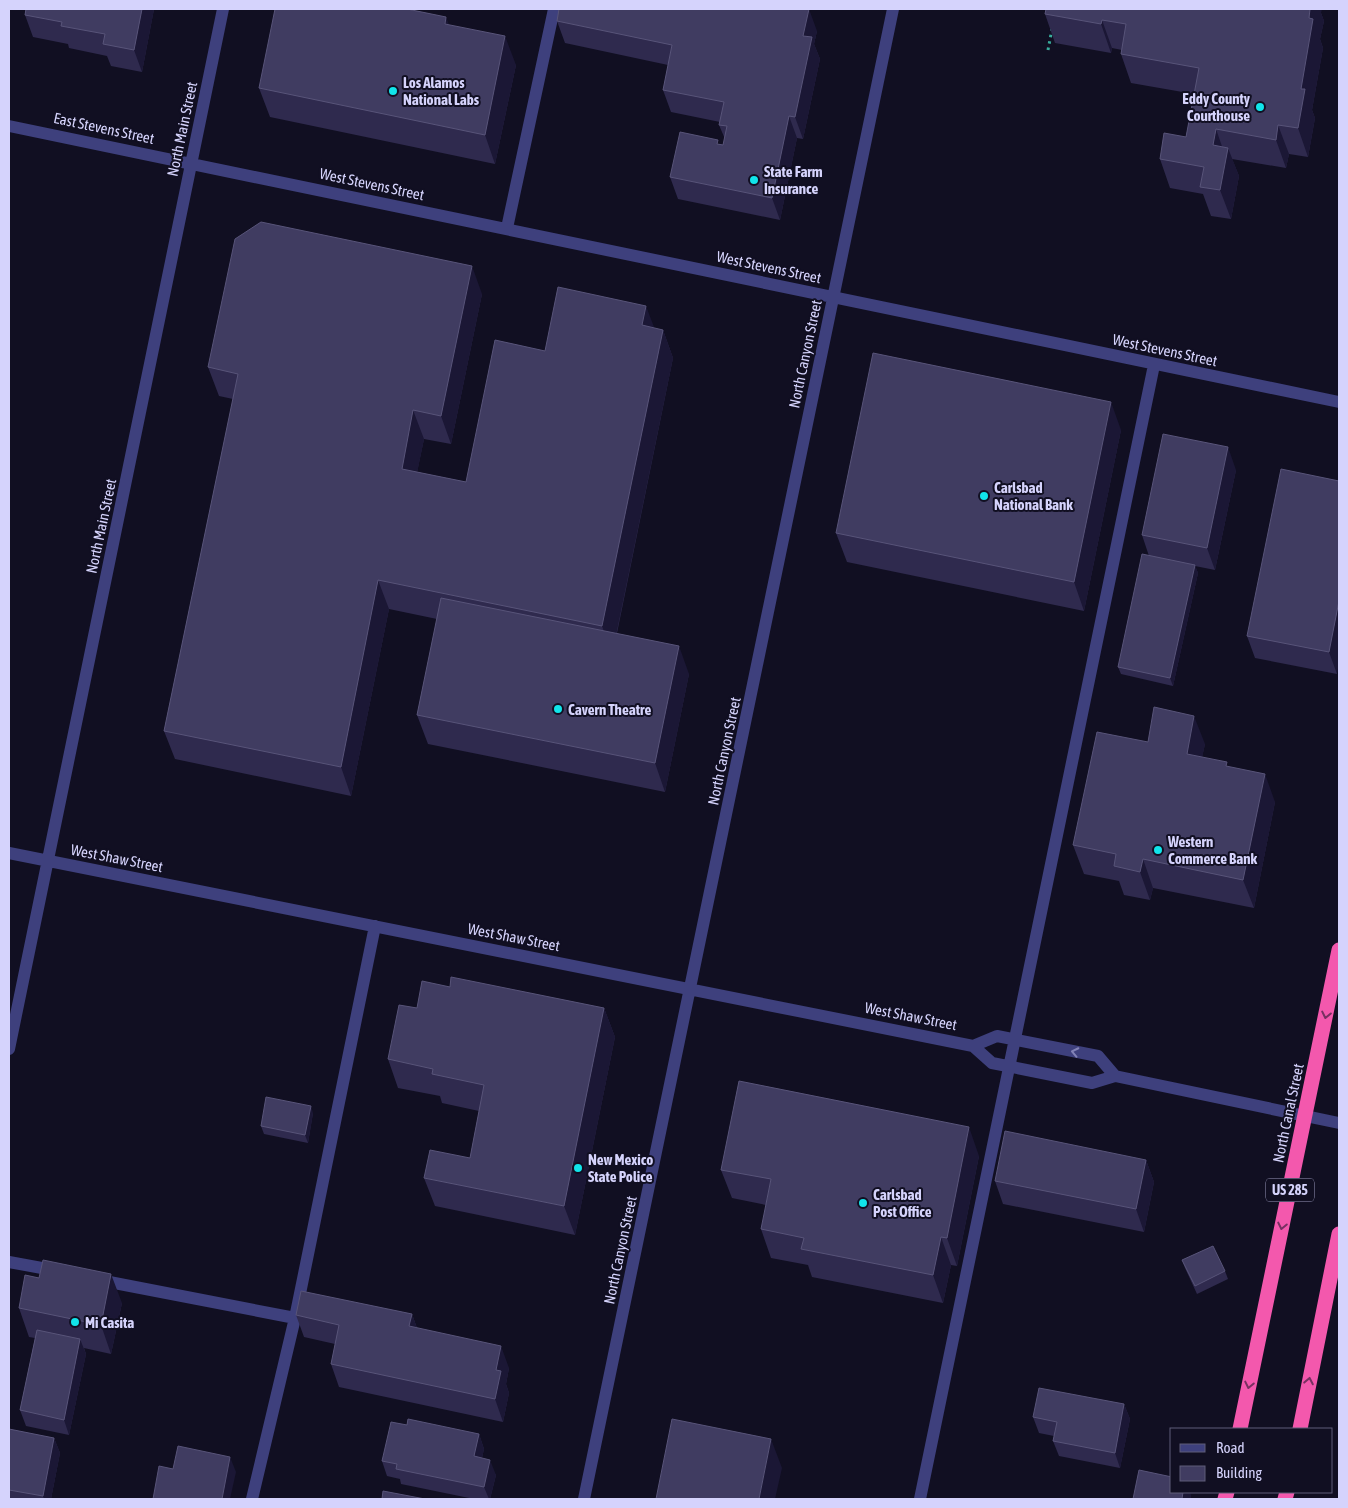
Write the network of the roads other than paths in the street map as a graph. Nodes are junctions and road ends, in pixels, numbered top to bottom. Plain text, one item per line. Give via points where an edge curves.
1 (223, 9) edge
2 (554, 9) edge
3 (893, 9) edge
4 (9, 126) edge
5 (192, 163) junction
6 (507, 228) junction
7 (833, 298) junction
8 (1154, 365) junction
9 (1339, 402) edge
10 (9, 852) edge
11 (48, 860) junction
12 (375, 926) junction
13 (1339, 950) edge
14 (692, 988) junction
15 (1014, 1039) junction
16 (973, 1046) junction
17 (9, 1049) edge
18 (1009, 1066) junction
19 (1115, 1076) junction
20 (1306, 1115) junction
21 (1339, 1123) edge
22 (1339, 1234) edge
23 (9, 1262) edge
24 (71, 1274) edge
25 (91, 1278) edge
26 (295, 1318) junction
27 (1240, 1428) edge
28 (1300, 1428) edge
29 (252, 1499) edge
30 (584, 1499) edge
31 (920, 1499) edge

1 - 5 street, North Main Street
2 - 6 street
3 - 7 street, North Canyon Street
4 - 5 street, East Stevens Street
5 - 6 street, West Stevens Street
5 - 11 street, North Main Street
6 - 7 street, West Stevens Street
7 - 8 street, West Stevens Street
7 - 14 street, North Canyon Street
8 - 9 street, West Stevens Street
8 - 15 street
10 - 11 street, West Shaw Street
11 - 12 street, West Shaw Street
11 - 17 street, North Main Street
12 - 14 street, West Shaw Street
12 - 26 street
13 -> 20 highway, North Canal Street / US 285
14 - 16 street, West Shaw Street
14 - 30 street, North Canyon Street
15 - 16 street, West Shaw Street via 997,1036
15 - 18 street
19 -> 15 street, West Shaw Street via 1098,1056
16 - 18 street, West Shaw Street via 992,1063
18 - 19 street, West Shaw Street via 1092,1083
18 - 31 street
19 - 20 street, West Shaw Street
20 - 21 street, West Shaw Street
20 -> 27 highway, North Canal Street / US 285
28 -> 22 highway
23 - 24 street
25 - 26 street
26 - 29 street

